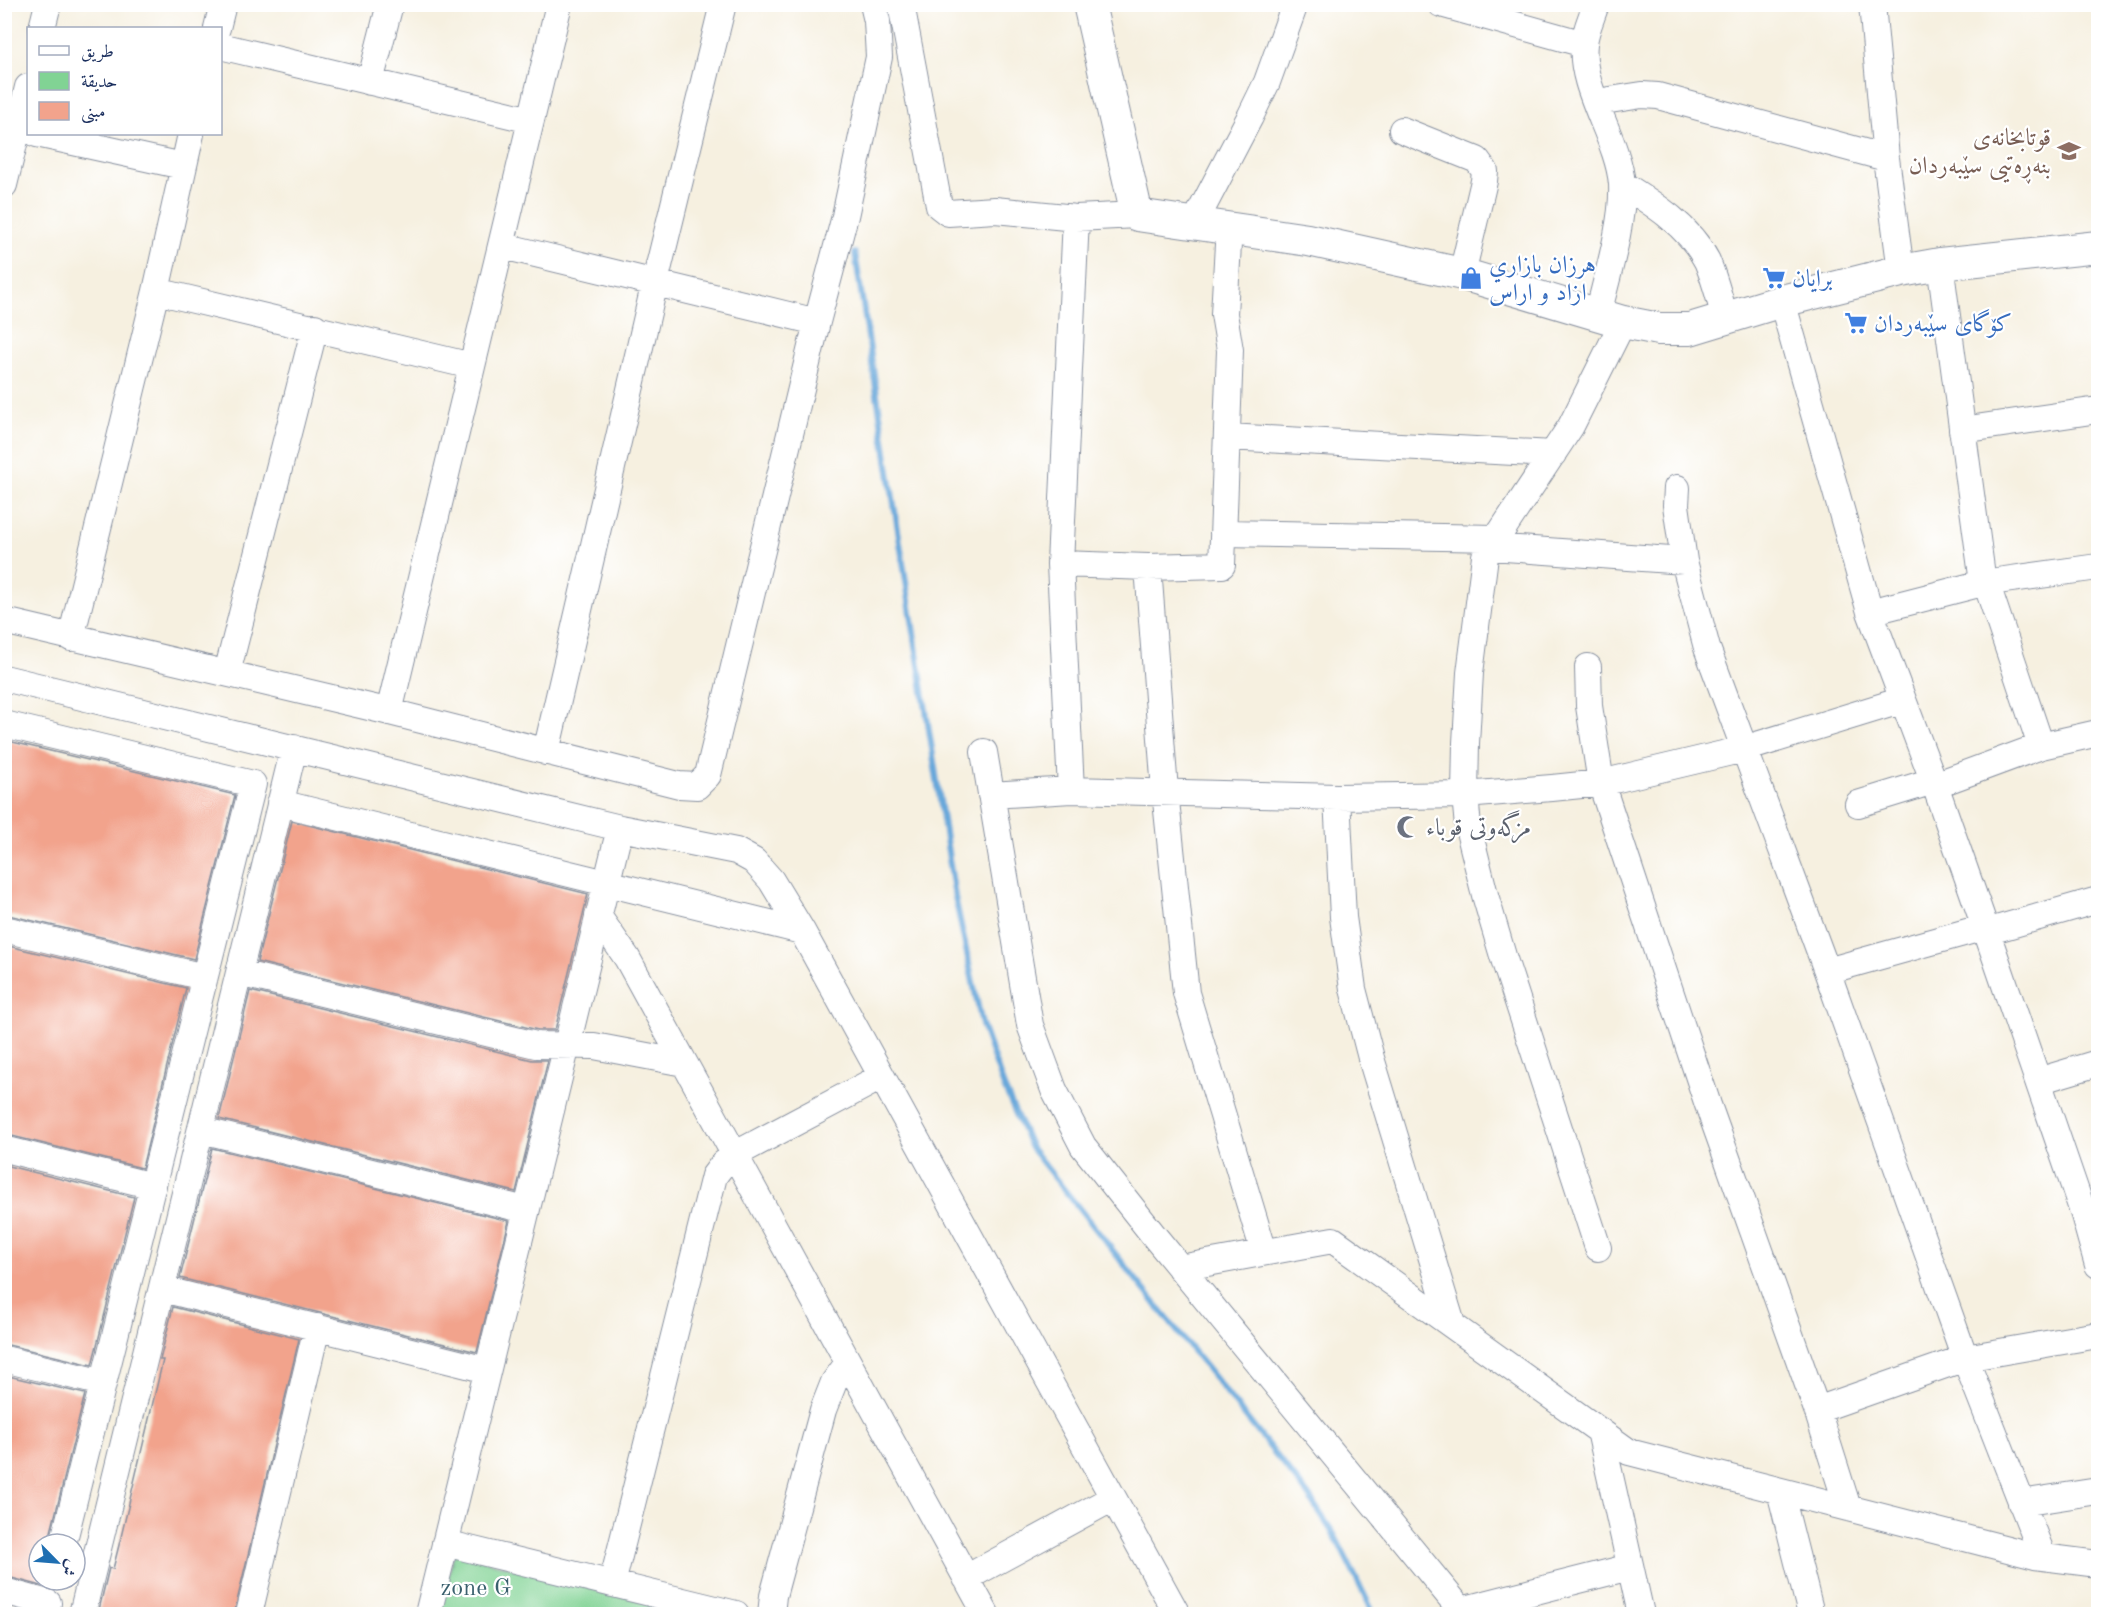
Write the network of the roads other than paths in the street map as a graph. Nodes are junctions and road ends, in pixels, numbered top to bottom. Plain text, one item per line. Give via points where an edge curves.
1 (48, 4) edge
2 (223, 4) edge
3 (390, 4) edge
4 (559, 4) edge
5 (723, 4) edge
6 (873, 4) edge
7 (901, 4) edge
8 (1089, 4) edge
9 (1295, 4) edge
10 (1441, 4) edge
11 (1596, 4) edge
12 (1872, 4) edge
13 (42, 27) edge
14 (217, 27) edge
15 (1584, 44) junction
16 (222, 46) edge
17 (370, 82) junction
18 (27, 94) edge
19 (1597, 102) junction
20 (531, 120) junction
21 (22, 130) edge
22 (1402, 130) dead end
23 (44, 135) edge
24 (191, 135) edge
25 (1886, 158) junction
26 (183, 166) junction
27 (1622, 184) junction
28 (4, 185) edge
29 (1137, 215) junction
30 (1076, 218) junction
31 (1195, 222) junction
32 (1229, 227) junction
33 (502, 246) junction
34 (2098, 247) edge
35 (1940, 264) junction
36 (1901, 271) junction
37 (1462, 274) junction
38 (655, 282) junction
39 (156, 291) junction
40 (1782, 301) junction
41 (1611, 318) junction
42 (1725, 319) junction
43 (817, 322) junction
44 (315, 327) junction
45 (471, 366) junction
46 (2098, 410) edge
47 (1962, 430) junction
48 (1227, 436) junction
49 (1553, 454) junction
50 (1677, 488) dead end
51 (1223, 533) junction
52 (1494, 543) junction
53 (1684, 561) junction
54 (1060, 564) junction
55 (1148, 567) junction
56 (2098, 567) edge
57 (1985, 582) junction
58 (1870, 612) junction
59 (4, 621) edge
60 (70, 638) junction
61 (1588, 667) dead end
62 (227, 673) junction
63 (4, 678) edge
64 (1903, 700) junction
65 (389, 712) junction
66 (4, 724) edge
67 (2098, 733) edge
68 (2041, 746) junction
69 (294, 748) junction
70 (1744, 749) junction
71 (546, 752) junction
72 (984, 752) dead end
73 (1601, 783) junction
74 (1934, 783) junction
75 (1071, 790) junction
76 (1165, 791) junction
77 (991, 795) junction
78 (1465, 795) junction
79 (1337, 797) junction
80 (280, 802) junction
81 (1858, 804) dead end
82 (620, 828) junction
83 (606, 883) junction
84 (2098, 900) edge
85 (598, 916) junction
86 (4, 929) edge
87 (1985, 930) junction
88 (802, 931) junction
89 (1827, 970) junction
90 (239, 973) junction
91 (204, 977) junction
92 (566, 1044) junction
93 (2098, 1063) edge
94 (684, 1064) junction
95 (881, 1077) junction
96 (2038, 1081) junction
97 (201, 1130) junction
98 (4, 1149) edge
99 (734, 1155) junction
100 (153, 1186) junction
101 (526, 1210) junction
102 (2091, 1213) edge
103 (1598, 1248) dead end
104 (1264, 1252) junction
105 (2098, 1265) edge
106 (1180, 1268) junction
107 (162, 1289) junction
108 (1452, 1324) junction
109 (317, 1327) junction
110 (2098, 1335) edge
111 (1965, 1358) junction
112 (4, 1359) edge
113 (848, 1363) junction
114 (487, 1370) junction
115 (103, 1383) junction
116 (1817, 1410) junction
117 (1599, 1431) junction
118 (1780, 1491) junction
119 (2098, 1491) edge
120 (1113, 1498) junction
121 (2021, 1503) junction
122 (1848, 1508) junction
123 (66, 1532) edge
124 (445, 1543) junction
125 (2043, 1557) junction
126 (2098, 1564) edge
127 (1630, 1567) junction
128 (966, 1578) junction
129 (612, 1584) junction
130 (4, 1592) edge
131 (49, 1599) edge
132 (663, 1606) edge
133 (1462, 1612) edge
134 (82, 1614) edge
135 (249, 1614) edge
136 (428, 1614) edge
137 (736, 1614) edge
138 (771, 1614) edge
139 (986, 1614) edge
140 (1177, 1614) edge
141 (1641, 1614) edge
142 (1810, 1614) edge

1 - 13 street
2 - 14 street
3 - 17 street
4 - 20 street
5 - 38 street
6 - 43 street via 879,57 845,216
7 - 30 street via 939,206 948,213 995,210
8 - 29 street
9 - 31 street via 1258,99
10 - 15 street
11 - 15 street
12 - 25 street
15 - 19 street via 1586,71
16 - 17 street
17 - 20 street
18 - 21 street
19 - 25 street via 1658,96
19 - 27 street
20 - 33 street
21 - 28 street
22 - 37 street via 1476,160 1485,171
23 - 26 street
24 - 26 street
25 - 36 street
26 - 39 street
27 - 41 street
27 - 42 street via 1656,205 1686,232 1706,259
29 - 30 street
29 - 31 street
30 - 54 street
31 - 32 street
32 - 37 street
32 - 48 street via 1224,314 1230,350
33 - 38 street
33 - 45 street
34 - 35 street
35 - 36 street
35 - 47 street
36 - 40 street
37 - 41 street
38 - 43 street
38 - 71 street
39 - 44 street
39 - 60 street
40 - 42 street
40 - 58 street
41 - 42 street via 1659,329 1690,328
41 - 49 street via 1571,426
43 - 71 street via 708,775 697,786 679,785
44 - 45 street
44 - 62 street
45 - 65 street
46 - 47 street
47 - 57 street
48 - 49 street
48 - 51 street
49 - 52 street
50 - 53 street
51 - 52 street
51 - 55 street via 1222,565
52 - 53 street
52 - 78 street via 1485,556 1470,673
53 - 70 street via 1707,648
54 - 55 street
54 - 75 street
55 - 76 street
56 - 57 street
57 - 58 street
57 - 68 street
58 - 64 street
59 - 60 street
60 - 62 street
61 - 73 street via 1589,706
62 - 65 street
63 - 69 street
64 - 70 street
64 - 74 street
65 - 71 street
66 - 91 street via 253,784
67 - 68 street
68 - 74 street
69 - 80 street
69 - 82 street
70 - 73 street
70 - 89 street
72 - 77 street
73 - 78 street
73 - 116 street via 1708,1105
74 - 81 street
74 - 87 street
75 - 76 street
75 - 77 street
76 - 79 street
76 - 104 street via 1186,993
77 - 106 street via 1030,1025 1054,1090 1083,1146
78 - 79 street
78 - 103 street via 1468,827 1503,956
79 - 108 street via 1343,917 1353,989
80 - 83 street
80 - 90 street
82 - 83 street
82 - 88 street via 736,851 754,861 771,880
83 - 85 street
83 - 88 street
84 - 87 street
85 - 92 street
85 - 94 street via 627,958
86 - 91 street
87 - 89 street
87 - 96 street
88 - 95 street
89 - 111 street
90 - 92 street via 536,1045
90 - 97 street
91 - 100 street
92 - 94 street
92 - 101 street
93 - 96 street
94 - 99 street
95 - 99 street
95 - 120 street
96 - 102 street
97 - 101 street
97 - 107 street
98 - 100 street
99 - 113 street
99 - 129 street via 714,1176
100 - 115 street
101 - 114 street
102 - 105 street
104 - 106 street
104 - 108 street via 1333,1240
106 - 133 street
107 - 109 street
107 - 134 street
108 - 117 street
109 - 114 street
109 - 135 street
110 - 111 street
111 - 116 street
111 - 121 street
112 - 115 street
113 - 128 street
113 - 138 street via 834,1382 823,1410
114 - 124 street
115 - 123 street
116 - 122 street
117 - 118 street via 1629,1452
117 - 127 street
118 - 122 street
118 - 142 street
119 - 121 street
120 - 128 street
120 - 140 street
121 - 125 street
122 - 125 street
124 - 129 street
124 - 136 street
125 - 126 street
127 - 133 street
127 - 141 street
128 - 139 street
129 - 132 street
130 - 131 street
132 - 137 street

